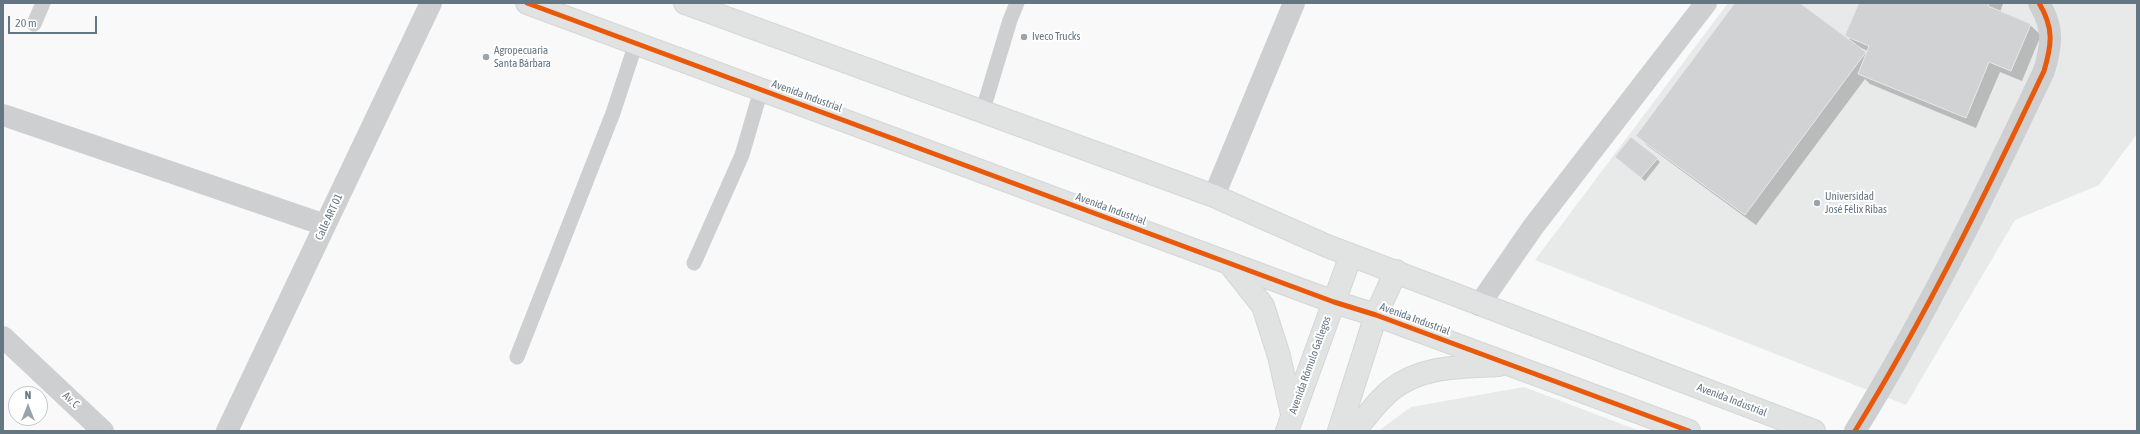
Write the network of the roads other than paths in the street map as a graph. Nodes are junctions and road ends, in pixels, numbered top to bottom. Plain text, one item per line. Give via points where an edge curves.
1 (43, 3) edge
2 (431, 3) edge
3 (527, 3) edge
4 (685, 3) edge
5 (1017, 3) edge
6 (1294, 3) edge
7 (1706, 3) edge
8 (2039, 3) edge
9 (34, 24) dead end
10 (636, 43) junction
11 (761, 90) junction
12 (982, 113) junction
13 (3, 115) edge
14 (1214, 196) junction
15 (325, 224) junction
16 (1352, 255) junction
17 (694, 263) dead end
18 (1229, 263) junction
19 (1396, 271) junction
20 (1334, 302) junction
21 (1480, 305) junction
22 (1376, 315) junction
23 (3, 337) edge
24 (517, 357) dead end
25 (1509, 364) junction
26 (1289, 422) edge
27 (103, 431) edge
28 (227, 431) edge
29 (1339, 431) edge
30 (1354, 431) edge
31 (1688, 431) edge
32 (1814, 431) edge
33 (1855, 431) edge

1 - 9 lane
2 - 15 street, Calle ART 01
3 - 10 street, Avenida Industrial
4 - 12 street, Avenida Industrial
5 - 12 lane
6 - 14 street
7 - 21 street via 1533,228
8 - 33 street via 2046,16 2051,45 2044,71 1936,289 1896,364
10 - 11 street, Avenida Industrial
10 - 24 lane via 613,113
11 - 17 lane via 742,155
11 - 18 street, Avenida Industrial
12 - 14 street, Avenida Industrial
13 - 15 street
14 - 16 street, Avenida Industrial
15 - 28 street, Calle ART 01
16 - 19 street, Avenida Industrial
16 - 20 street, Avenida Rómulo Gallegos
18 - 20 street, Avenida Industrial
18 - 26 street via 1263,306 1279,356
19 - 21 street, Avenida Industrial
19 - 22 street
20 - 22 street, Avenida Industrial
20 - 26 street, Avenida Rómulo Gallegos
21 - 32 street, Avenida Industrial
22 - 25 street, Avenida Industrial
22 - 29 street
23 - 27 street, Av. C
25 - 30 street via 1445,368 1417,374 1391,390
25 - 31 street, Avenida Industrial

